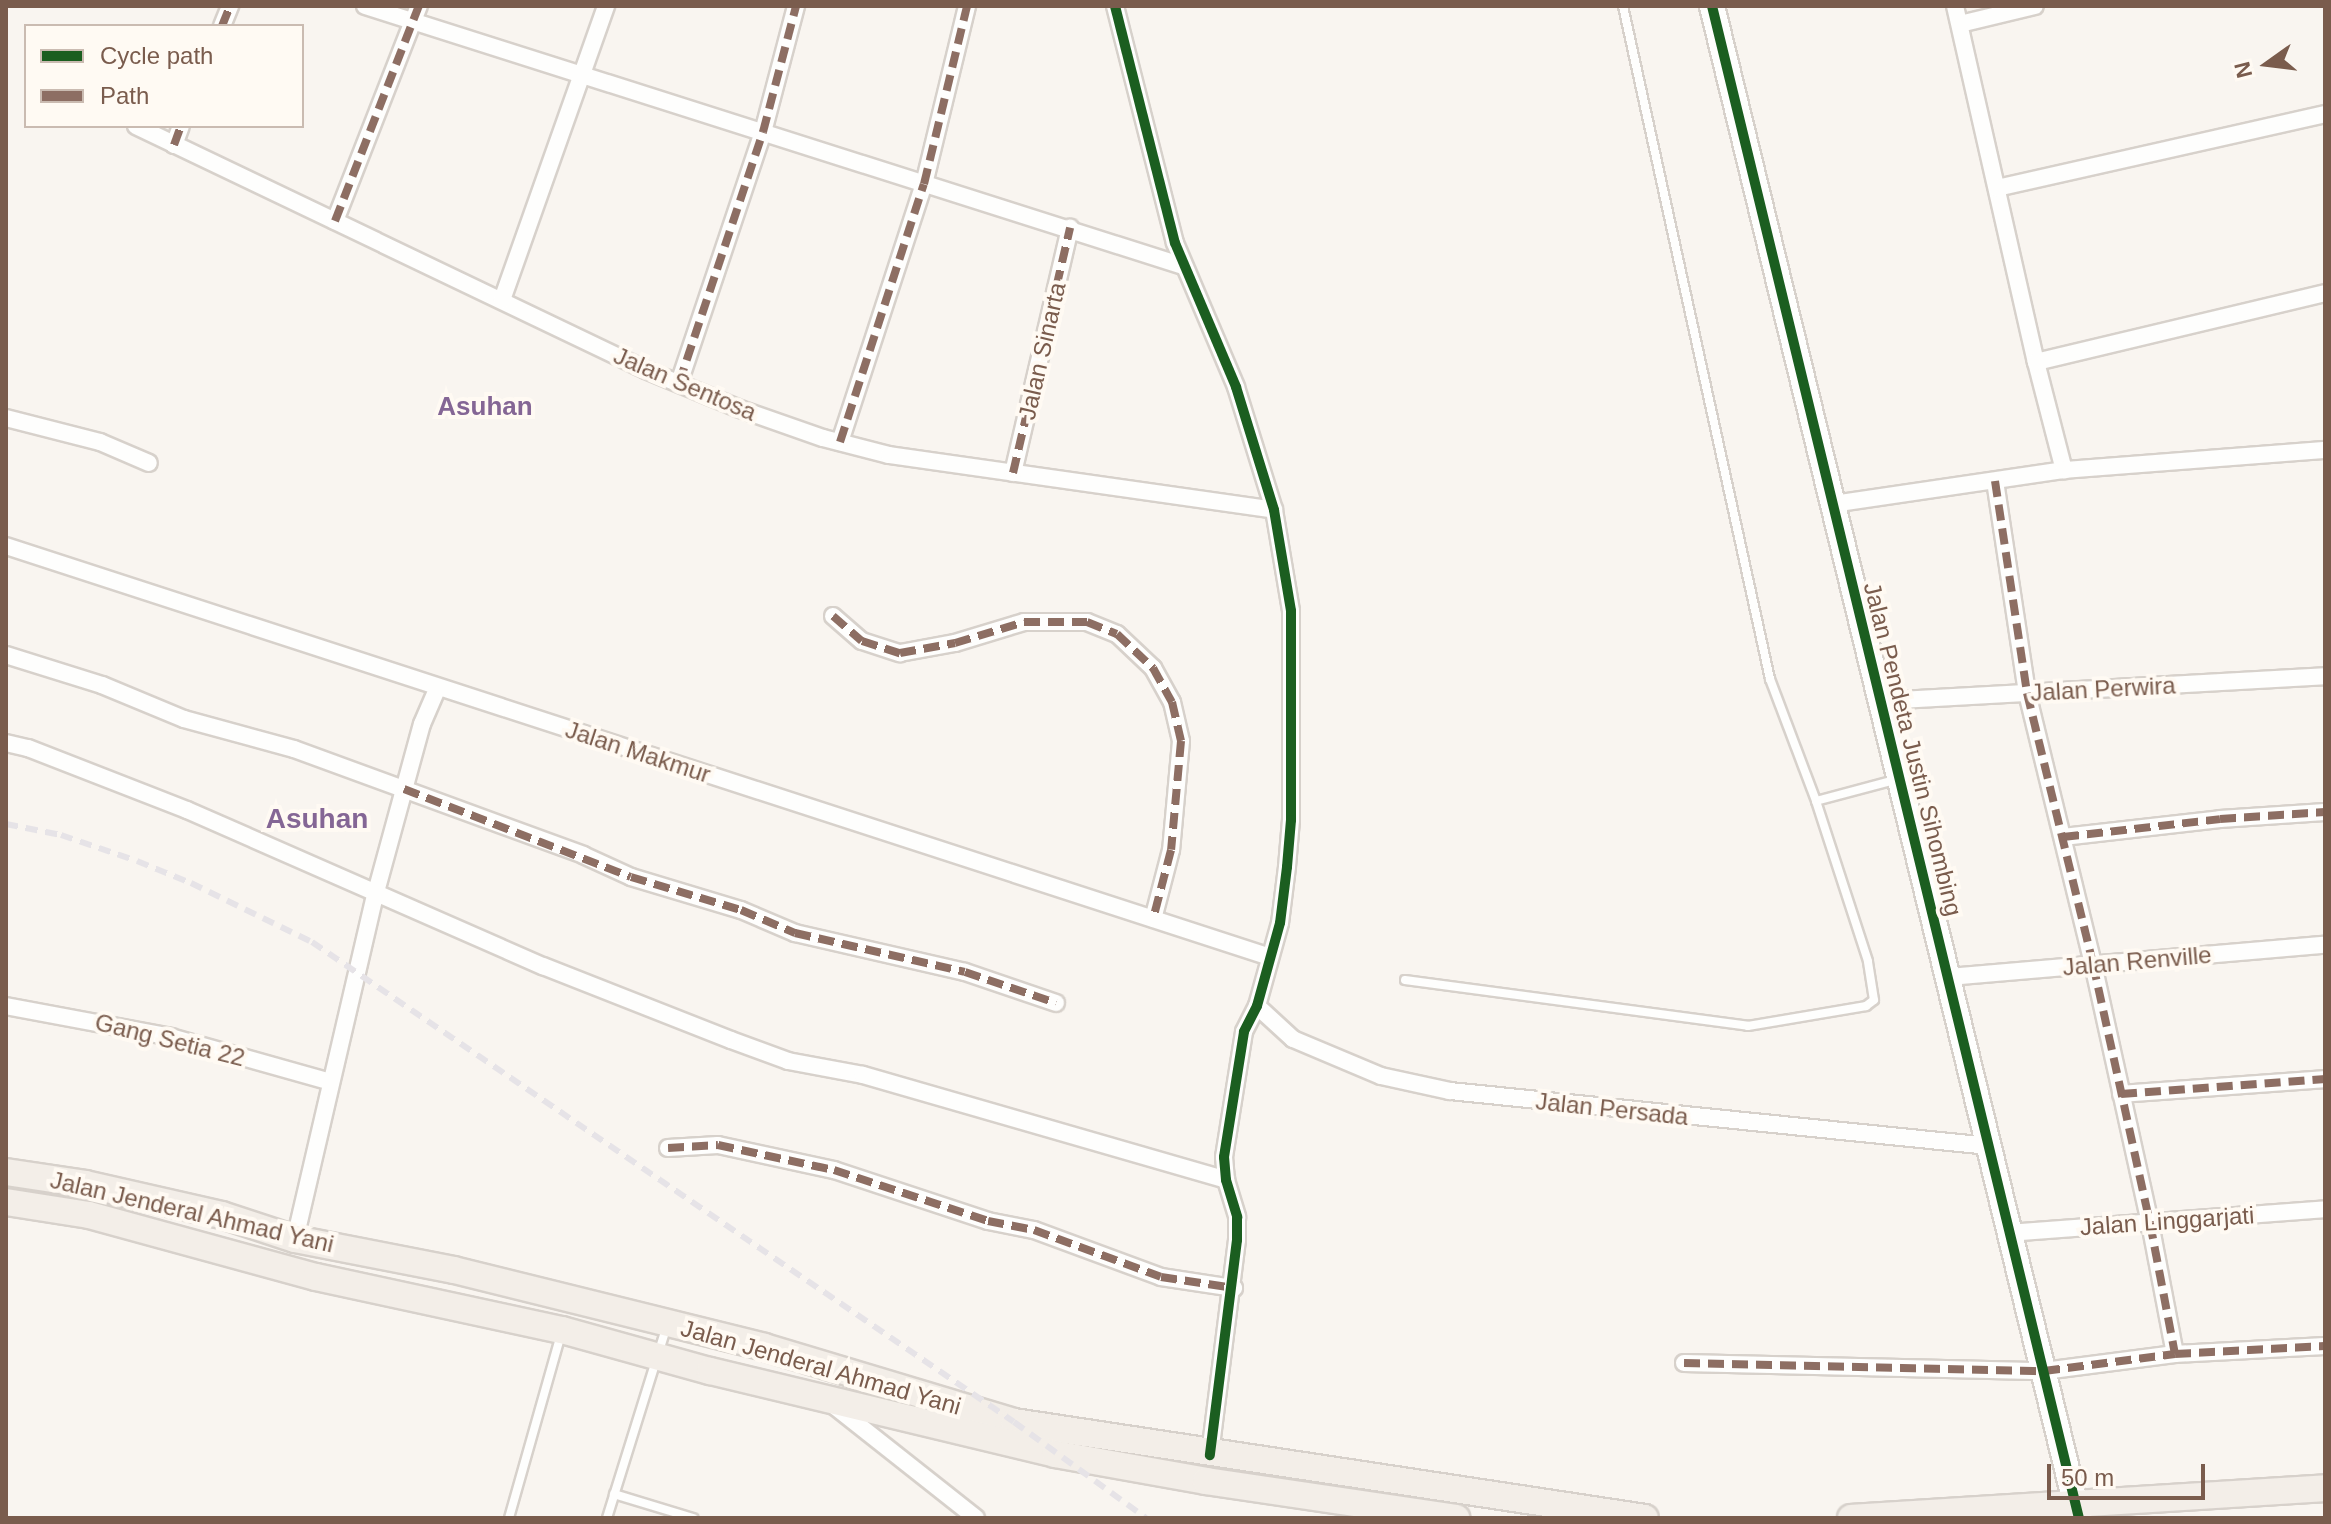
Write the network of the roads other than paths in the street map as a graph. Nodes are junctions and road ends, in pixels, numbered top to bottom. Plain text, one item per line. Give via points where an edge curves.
1 (365, 6) edge
2 (606, 6) edge
3 (796, 6) edge
4 (967, 6) edge
5 (1115, 6) edge
6 (1623, 6) edge
7 (1712, 6) edge
8 (1955, 6) edge
9 (2035, 6) edge
10 (417, 14) edge
11 (1960, 24) junction
12 (582, 76) junction
13 (2325, 114) edge
14 (140, 128) edge
15 (180, 128) edge
16 (763, 132) junction
17 (174, 145) junction
18 (924, 184) junction
19 (1997, 188) junction
20 (335, 221) junction
21 (1070, 228) junction
22 (1183, 266) junction
23 (2325, 293) edge
24 (502, 300) junction
25 (2036, 362) junction
26 (679, 383) junction
27 (6, 418) edge
28 (840, 442) junction
29 (2325, 450) edge
30 (149, 463) dead end
31 (2064, 470) junction
32 (1013, 473) junction
33 (1995, 481) junction
34 (1833, 504) junction
35 (1274, 510) junction
36 (6, 546) edge
37 (833, 616) dead end
38 (6, 655) edge
39 (2325, 676) edge
40 (438, 687) junction
41 (2027, 693) junction
42 (1881, 701) junction
43 (6, 743) edge
44 (1900, 779) junction
45 (404, 789) junction
46 (1816, 801) junction
47 (2325, 812) edge
48 (2063, 837) junction
49 (376, 892) junction
50 (1153, 919) junction
51 (2325, 945) edge
52 (1270, 957) junction
53 (2093, 964) junction
54 (1948, 977) junction
55 (1405, 980) dead end
56 (1056, 1003) dead end
57 (6, 1006) edge
58 (1257, 1006) junction
59 (2325, 1079) edge
60 (331, 1082) junction
61 (2121, 1094) junction
62 (1989, 1146) junction
63 (668, 1148) dead end
64 (6, 1172) edge
65 (1226, 1180) junction
66 (6, 1202) edge
67 (2325, 1209) edge
68 (222, 1215) junction
69 (2150, 1223) junction
70 (2009, 1233) junction
71 (295, 1239) junction
72 (217, 1250) junction
73 (1234, 1288) junction
74 (668, 1323) junction
75 (562, 1330) junction
76 (2325, 1346) edge
77 (2175, 1354) junction
78 (658, 1357) junction
79 (1684, 1363) dead end
80 (2044, 1371) junction
81 (822, 1397) junction
82 (1210, 1455) junction
83 (2325, 1488) edge
84 (614, 1494) junction
85 (1540, 1510) edge
86 (2077, 1510) edge
87 (509, 1518) edge
88 (607, 1518) edge
89 (693, 1518) edge
90 (976, 1518) edge
91 (1456, 1518) edge
92 (1645, 1518) edge
93 (1851, 1518) edge

1 - 10 street
2 - 12 street
3 - 16 street
4 - 18 street
5 - 22 street
6 - 46 lane via 1770,679
7 - 34 street, Jalan Pendeta Justin Sihombing
8 - 11 street
9 - 11 street
10 - 12 street
10 - 20 street
11 - 19 street
12 - 16 street
12 - 24 street
13 - 19 street
14 - 17 street, Jalan Sentosa
15 - 17 street
16 - 18 street
16 - 26 street
17 - 20 street, Jalan Sentosa
18 - 21 street
18 - 28 street
19 - 25 street
20 - 24 street, Jalan Sentosa
21 - 22 street
21 - 32 street, Jalan Sinarta
22 - 35 street via 1236,387
23 - 25 street
24 - 26 street, Jalan Sentosa
25 - 31 street
26 - 28 street, Jalan Sentosa
27 - 30 street via 100,442
28 - 32 street, Jalan Sentosa via 889,455
29 - 31 street
31 - 33 street
32 - 35 street, Jalan Sentosa
33 - 34 street
33 - 41 street
34 - 42 street, Jalan Pendeta Justin Sihombing
35 - 52 street via 1291,611 1291,820 1280,923
36 - 40 street, Jalan Makmur
37 - 50 street via 862,641 900,653 1024,622 1087,622 1117,634 1153,668 1172,702 1181,741 1171,850
38 - 45 street
39 - 41 street, Jalan Perwira
40 - 45 street
40 - 50 street, Jalan Makmur
41 - 42 street, Jalan Perwira
41 - 48 street
42 - 44 street, Jalan Pendeta Justin Sihombing
43 - 49 street via 187,810
44 - 46 lane
44 - 54 street, Jalan Pendeta Justin Sihombing
45 - 49 street
45 - 56 street via 631,877 741,910 795,933 965,972
46 - 55 lane via 1868,961 1874,1000 1866,1006 1748,1026
47 - 48 street
48 - 53 street
49 - 60 street
49 - 65 street via 543,966 788,1061 863,1075
50 - 52 street, Jalan Makmur
51 - 53 street, Jalan Renville
52 - 58 street
53 - 54 street, Jalan Renville
53 - 61 street
54 - 62 street, Jalan Pendeta Justin Sihombing
57 - 60 street, Gang Setia 22 via 171,1037
58 - 62 street, Jalan Persada via 1293,1039 1381,1076 1450,1091
58 - 65 street via 1244,1032 1224,1157
59 - 61 street
60 - 71 street
61 - 69 street
62 - 70 street, Jalan Pendeta Justin Sihombing
63 - 73 street via 718,1145 834,1170 988,1221 1034,1230 1161,1277
64 - 68 main road, Jalan Jenderal Ahmad Yani
65 - 73 street via 1237,1217
66 - 72 main road, Jalan Jenderal Ahmad Yani via 89,1215
67 - 69 street, Jalan Linggarjati
68 - 71 main road, Jalan Jenderal Ahmad Yani
68 - 72 main road
69 - 70 street, Jalan Linggarjati
69 - 77 street
70 - 80 street, Jalan Pendeta Justin Sihombing
71 - 74 main road, Jalan Jenderal Ahmad Yani via 454,1270
72 - 75 main road, Jalan Jenderal Ahmad Yani
73 - 82 street
74 - 78 lane
74 - 82 main road, Jalan Jenderal Ahmad Yani via 996,1418
75 - 78 main road, Jalan Jenderal Ahmad Yani
75 - 87 lane
76 - 77 street
77 - 80 street
78 - 81 main road, Jalan Jenderal Ahmad Yani
78 - 84 lane
79 - 80 street
80 - 86 street, Jalan Pendeta Justin Sihombing
81 - 90 street
81 - 91 main road, Jalan Jenderal Ahmad Yani via 1055,1454
82 - 85 main road, Jalan Jenderal Ahmad Yani
83 - 86 main road
84 - 88 lane
84 - 89 lane
85 - 92 main road, Jalan Jenderal Ahmad Yani
86 - 93 main road

